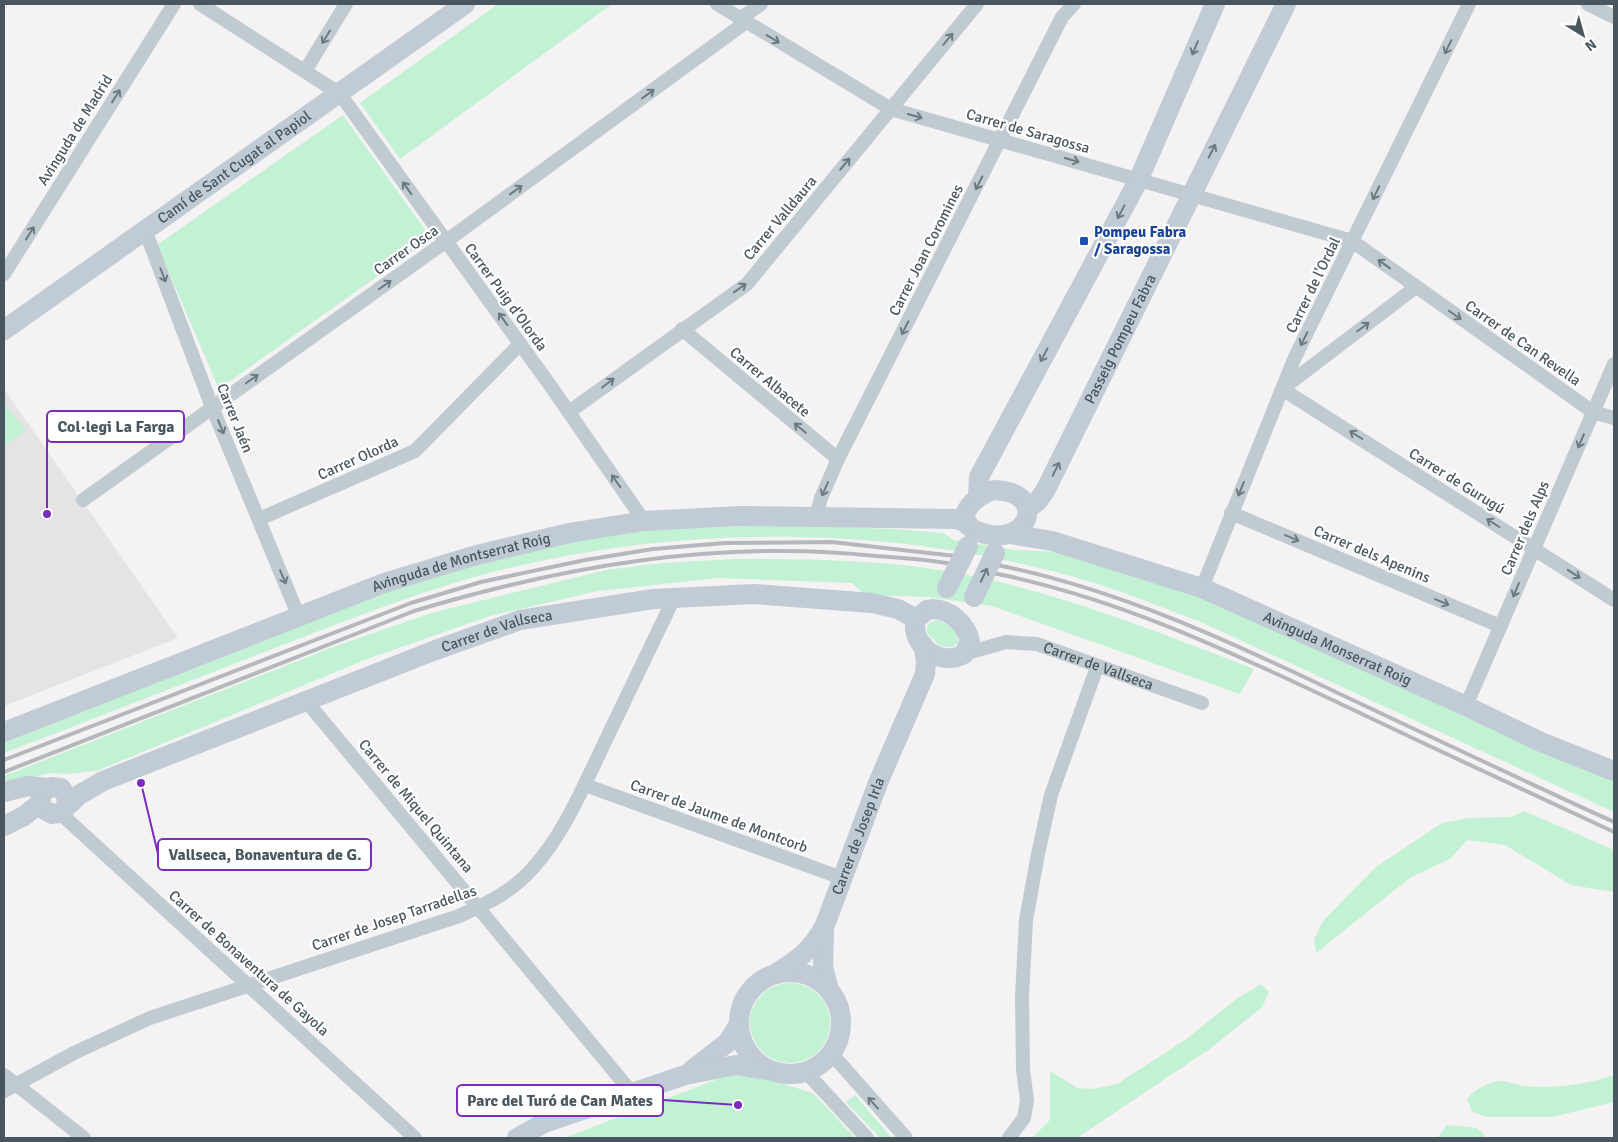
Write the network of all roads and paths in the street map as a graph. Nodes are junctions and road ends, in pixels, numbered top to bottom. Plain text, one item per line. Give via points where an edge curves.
1 (174, 4) edge
2 (200, 4) edge
3 (346, 4) edge
4 (465, 4) edge
5 (717, 4) edge
6 (760, 4) edge
7 (977, 4) edge
8 (1074, 4) edge
9 (1215, 4) edge
10 (1286, 4) edge
11 (1469, 4) edge
12 (1588, 4) edge
13 (1614, 17) edge
14 (743, 20) junction
15 (305, 71) junction
16 (340, 94) junction
17 (891, 109) junction
18 (1001, 140) junction
19 (1138, 181) junction
20 (1190, 194) junction
21 (145, 230) junction
22 (1352, 241) junction
23 (446, 242) junction
24 (4, 274) edge
25 (1416, 287) junction
26 (6, 325) edge
27 (682, 329) junction
28 (520, 344) junction
29 (1614, 364) edge
30 (1282, 389) junction
31 (212, 407) junction
32 (569, 412) junction
33 (1593, 412) junction
34 (1614, 418) edge
35 (838, 459) junction
36 (83, 500) dead end
37 (1028, 512) junction
38 (1231, 513) junction
39 (816, 516) junction
40 (258, 519) junction
41 (971, 520) junction
42 (644, 521) junction
43 (1008, 535) junction
44 (1052, 541) junction
45 (1534, 549) junction
46 (1202, 588) junction
47 (674, 598) junction
48 (1614, 600) edge
49 (936, 609) junction
50 (299, 617) junction
51 (916, 619) junction
52 (1500, 626) junction
53 (923, 645) junction
54 (961, 645) junction
55 (1097, 667) junction
56 (922, 681) junction
57 (307, 702) junction
58 (1202, 704) dead end
59 (1466, 706) junction
60 (4, 732) edge
61 (1614, 771) edge
62 (585, 785) junction
63 (8, 791) edge
64 (52, 802) junction
65 (4, 826) edge
66 (842, 878) junction
67 (479, 907) junction
68 (824, 925) junction
69 (775, 974) junction
70 (248, 984) junction
71 (829, 990) junction
72 (738, 1026) junction
73 (831, 1053) junction
74 (769, 1070) junction
75 (806, 1072) junction
76 (4, 1075) edge
77 (685, 1075) junction
78 (9, 1088) edge
79 (633, 1094) junction
80 (84, 1138) edge
81 (415, 1138) edge
82 (517, 1138) edge
83 (867, 1138) edge
84 (906, 1138) edge
85 (1009, 1138) edge

24 -> 1 street, Avinguda de Madrid
2 - 15 street
3 -> 15 street
4 - 16 street, Camí de Sant Cugat al Papiol
5 - 14 street, Carrer de Saragossa
6 - 14 street, Carrer Osca
17 -> 7 street, Carrer Valldaura
8 - 18 street, Carrer Joan Coromines via 1062,17
9 -> 19 street
20 -> 10 street, Passeig Pompeu Fabra
11 -> 22 street, Carrer de l'Ordal
12 - 13 street
14 -> 17 street, Carrer de Saragossa
23 -> 14 street, Carrer Osca
15 - 16 street
16 - 21 street, Camí de Sant Cugat al Papiol
23 -> 16 street, Carrer Puig d'Olorda
17 -> 18 street, Carrer de Saragossa
27 -> 17 street, Carrer Valldaura via 747,284
18 -> 19 street, Carrer de Saragossa
18 -> 35 street, Carrer Joan Coromines
19 - 20 street, Carrer de Saragossa
19 -> 41 street via 979,478
20 - 22 street, Carrer de Saragossa
37 -> 20 street, Passeig Pompeu Fabra via 1045,491
21 - 26 street, Camí de Sant Cugat al Papiol
21 -> 31 street, Carrer Jaén
25 -> 22 street, Carrer de Can Revella
22 -> 30 street, Carrer de l'Ordal
28 -> 23 street, Carrer Puig d'Olorda
31 -> 23 street, Carrer Osca
30 -> 25 street
25 -> 33 street, Carrer de Can Revella
32 -> 27 street, Carrer Valldaura
35 -> 27 street, Carrer Albacete
28 - 32 street, Carrer Puig d'Olorda
28 - 40 street, Carrer Olorda via 415,450
29 - 33 street, Carrer dels Alps
30 -> 38 street, Carrer de l'Ordal
45 -> 30 street, Carrer de Gurugú
31 - 36 street, Carrer Osca
31 -> 40 street, Carrer Jaén
42 -> 32 street, Carrer Puig d'Olorda
33 - 34 street, Carrer de Can Revella
33 -> 45 street, Carrer dels Alps
35 -> 39 street, Carrer Joan Coromines
37 - 41 street via 1020,499 994,490
37 - 43 street via 1018,530
37 - 44 street, Avinguda Monserrat Roig via 1037,530
38 - 46 street, Carrer de l'Ordal
38 -> 52 street, Carrer dels Apenins
39 - 41 street, Avinguda de Montserrat Roig
39 - 42 street, Avinguda de Montserrat Roig
40 -> 50 street, Carrer Jaén
41 - 43 street via 979,532
41 - 49 street, bridge
42 - 50 street, Avinguda de Montserrat Roig via 568,533 473,556 384,583
43 - 44 street, Avinguda Monserrat Roig
54 -> 43 street, bridge via 965,618 995,553
44 - 46 street, Avinguda Monserrat Roig
45 -> 48 street, Carrer de Gurugú
45 -> 52 street, Carrer dels Alps
46 - 59 street, Avinguda Monserrat Roig
47 - 51 street, Carrer de Vallseca via 754,594 844,600 890,607
47 - 57 street, Carrer de Vallseca via 520,620
47 - 62 street, Carrer de Josep Tarradellas
49 - 51 street via 927,610
49 - 54 street via 952,616
50 - 60 street, Avinguda de Montserrat Roig
51 - 53 street via 914,630
52 - 59 street, Carrer dels Alps
53 - 54 street via 933,654
53 - 56 street via 926,668
54 - 55 street, Carrer de Vallseca via 1037,644
54 - 56 street
55 - 58 street, Carrer de Vallseca
55 - 85 street via 1051,795 1036,863 1026,920 1022,997 1023,1070 1027,1100 1024,1118
56 - 66 street, Carrer de Josep Irla
57 - 64 street, Carrer de Vallseca via 98,783 79,795
57 - 67 street, Carrer de Miquel Quintana
59 - 61 street, Avinguda Monserrat Roig via 1540,742
62 - 66 street, Carrer de Jaume de Montcorb
62 - 67 street, Carrer de Josep Tarradellas via 556,838 532,869 513,888
63 - 64 street via 28,786
64 - 65 street, Carrer de Vallseca
64 - 70 street, Carrer de Bonaventura de Gayola
66 - 68 street, Carrer de Josep Irla
67 - 70 street, Carrer de Josep Tarradellas
67 - 79 street, Carrer de Miquel Quintana
68 - 69 street, Carrer de Josep Irla via 815,944 801,958
68 - 71 street via 823,967
69 - 71 street via 804,974
69 - 72 street via 750,990 739,1012
70 - 78 street, Carrer de Josep Tarradellas via 150,1018
70 - 81 street, Carrer de Bonaventura de Gayola
71 - 73 street via 838,1007 841,1026
72 - 74 street via 747,1052
72 - 77 street via 727,1043
73 - 75 street
84 -> 73 street
74 - 75 street via 781,1074
74 - 77 street via 736,1065
75 - 83 street
76 - 78 street
77 - 79 street
78 - 80 street
79 - 82 street via 544,1123

